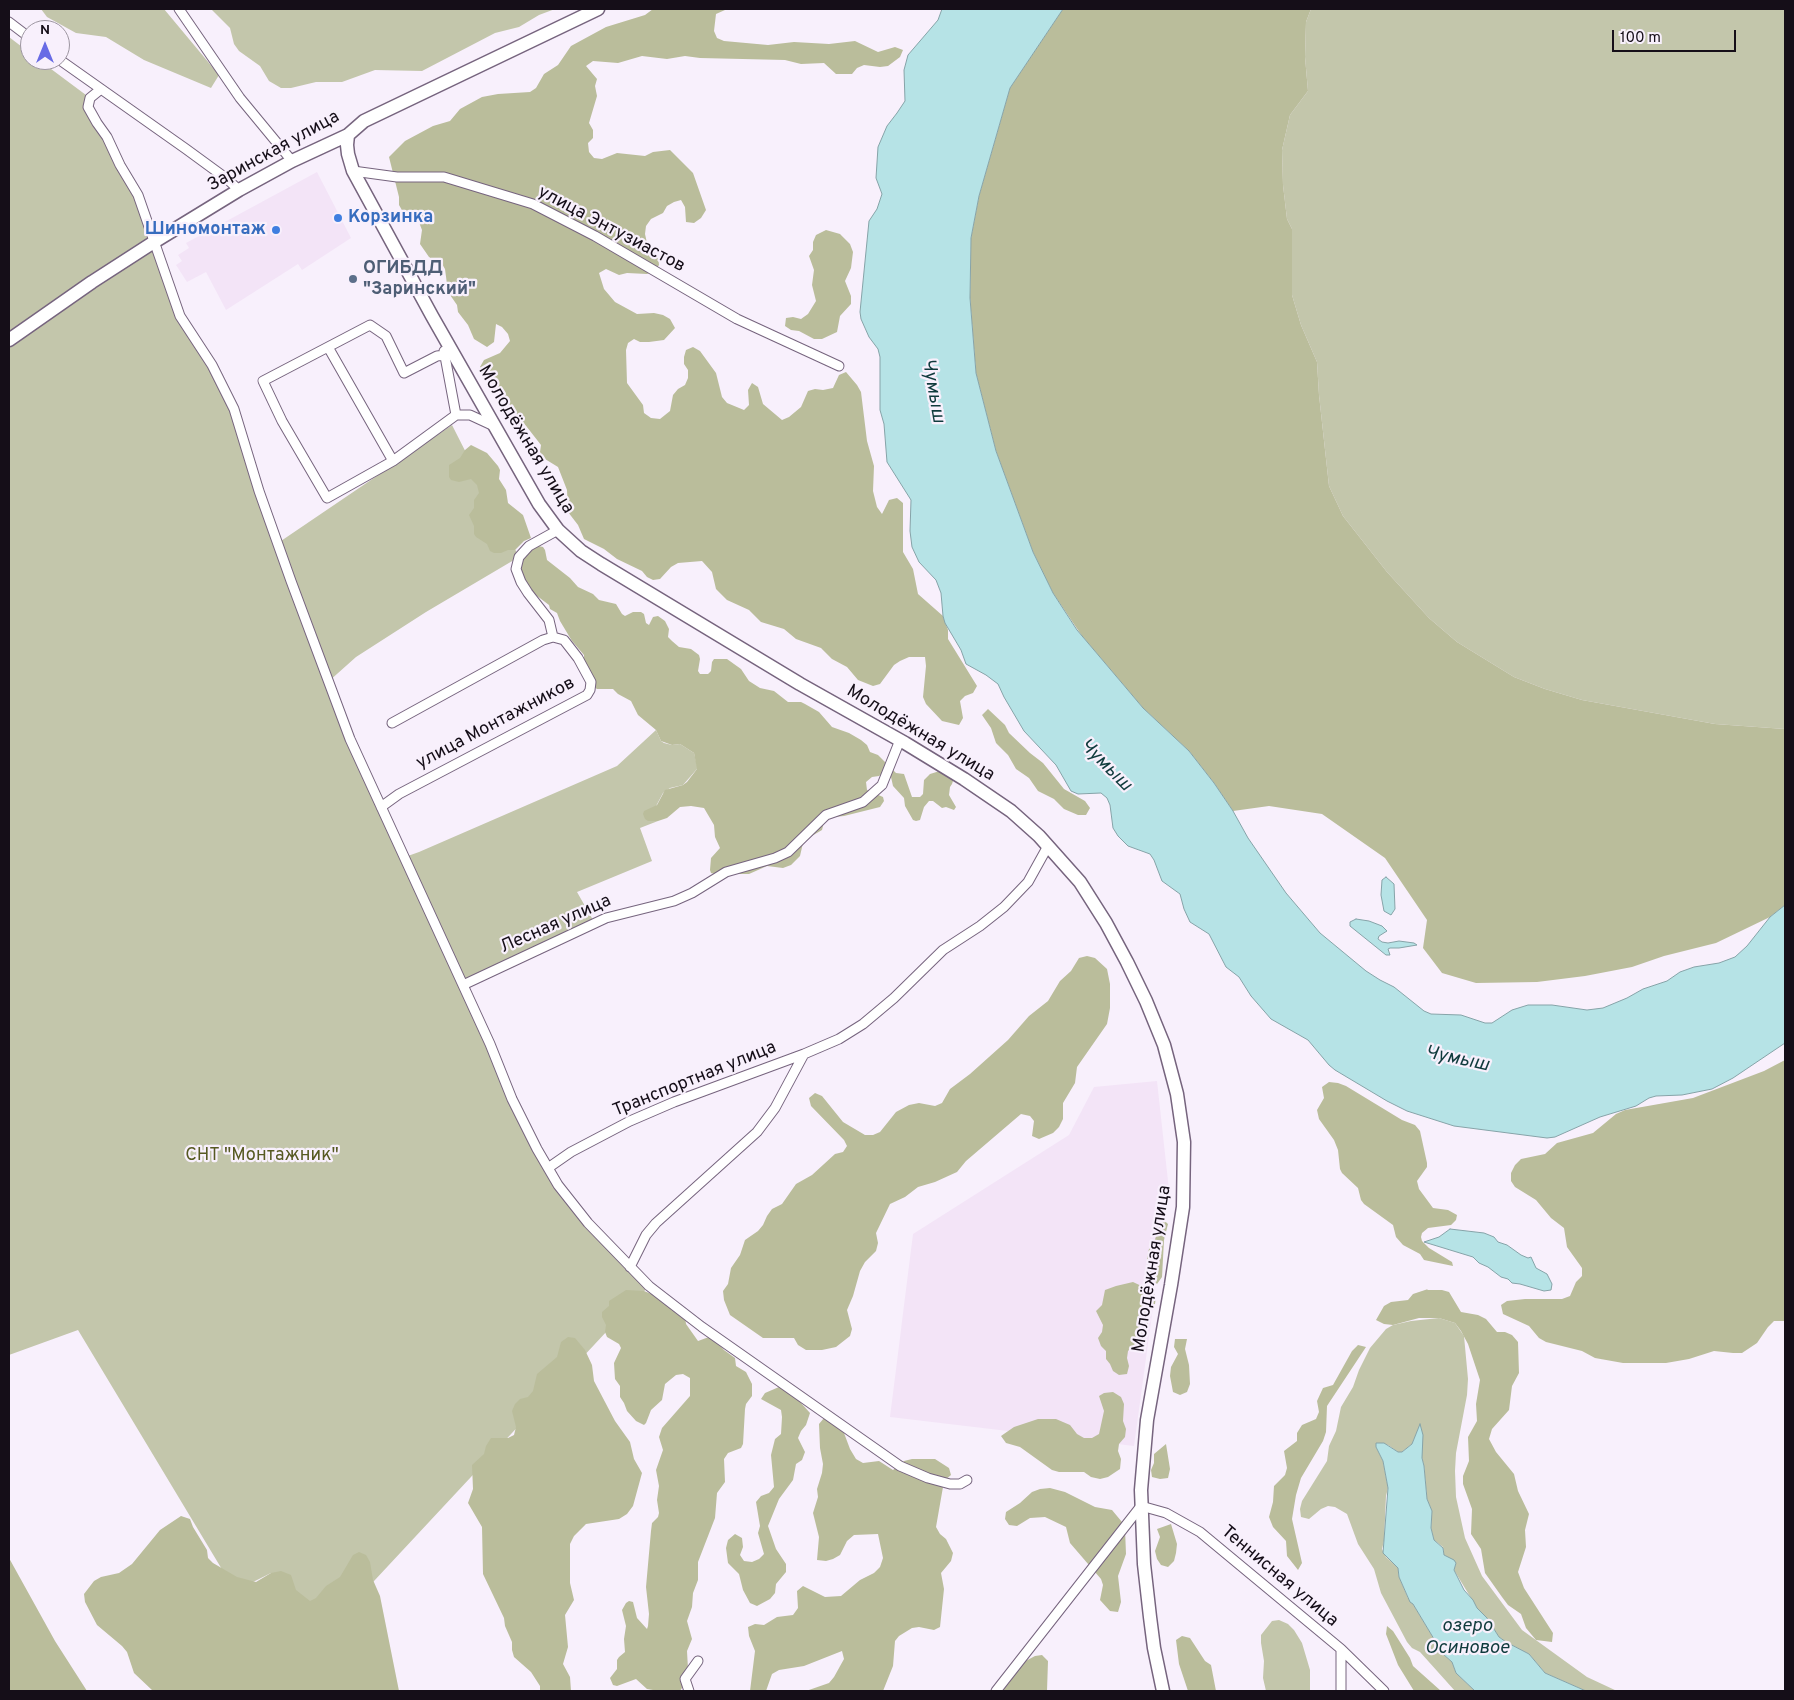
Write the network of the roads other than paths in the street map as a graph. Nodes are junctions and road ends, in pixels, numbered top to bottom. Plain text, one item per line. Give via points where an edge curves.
1 (179, 9) edge
2 (598, 9) edge
3 (9, 22) edge
4 (20, 30) edge
5 (70, 67) edge
6 (100, 89) junction
7 (348, 135) junction
8 (292, 161) junction
9 (353, 171) junction
10 (239, 190) junction
11 (154, 242) junction
12 (441, 331) junction
13 (9, 340) edge
14 (328, 347) junction
15 (445, 355) junction
16 (839, 366) dead end
17 (456, 415) junction
18 (497, 428) junction
19 (393, 461) junction
20 (558, 530) junction
21 (553, 637) junction
22 (392, 723) dead end
23 (900, 740) junction
24 (381, 807) junction
25 (1048, 846) junction
26 (463, 985) junction
27 (804, 1054) junction
28 (548, 1168) junction
29 (630, 1267) junction
30 (967, 1480) dead end
31 (1141, 1506) junction
32 (1341, 1649) junction
33 (698, 1661) dead end
34 (689, 1691) edge
35 (996, 1691) edge
36 (1163, 1691) edge
37 (1341, 1691) edge
38 (1384, 1691) edge

1 - 8 street via 240,98
2 - 7 street, Заринская улица via 364,121
3 - 4 street
5 - 6 street
6 - 10 street
6 - 11 street via 90,98 88,107 138,195
7 - 8 street, Заринская улица
7 - 9 street, Молодёжная улица via 348,154
8 - 10 street, Заринская улица
9 - 12 street, Молодёжная улица
9 - 16 street, улица Энтузиастов via 397,176 444,176 533,204 595,236 737,319
10 - 11 street, Заринская улица
11 - 13 street, Заринская улица
11 - 24 street via 180,316 212,365 234,409 317,655
12 - 15 street
12 - 18 street, Молодёжная улица
14 - 15 street via 370,325 386,336 404,373
14 - 19 street
14 - 19 street via 263,381 282,421 328,498
15 - 17 street
17 - 18 street via 470,415
17 - 19 street
18 - 20 street, Молодёжная улица
20 - 21 street via 529,546 519,557 516,569 524,587 549,620
20 - 23 street, Молодёжная улица via 600,564
21 - 22 street
21 - 24 street, улица Монтажников via 564,640 578,658 591,682 587,695 399,794
23 - 25 street, Молодёжная улица via 1011,811
23 - 26 street, Лесная улица via 882,785 864,802 826,815 788,852 726,872 674,901 606,918
24 - 26 street
25 - 27 street, Транспортная улица via 1028,882 1004,907 943,950 863,1024
25 - 31 street, Молодёжная улица via 1080,882 1094,904 1146,1001 1164,1044 1177,1094 1184,1142 1183,1207 1147,1420
26 - 28 street via 512,1100
27 - 28 street, Транспортная улица via 630,1121
27 - 29 street, Транспортная улица via 757,1132 656,1223 646,1235
28 - 29 street via 588,1223
29 - 30 street via 702,1327 900,1466 950,1484
31 - 32 street, Теннисная улица via 1166,1513 1200,1532
31 - 35 street
31 - 36 street, Молодёжная улица via 1150,1617
32 - 37 street
32 - 38 street, Теннисная улица
33 - 34 street via 685,1679

